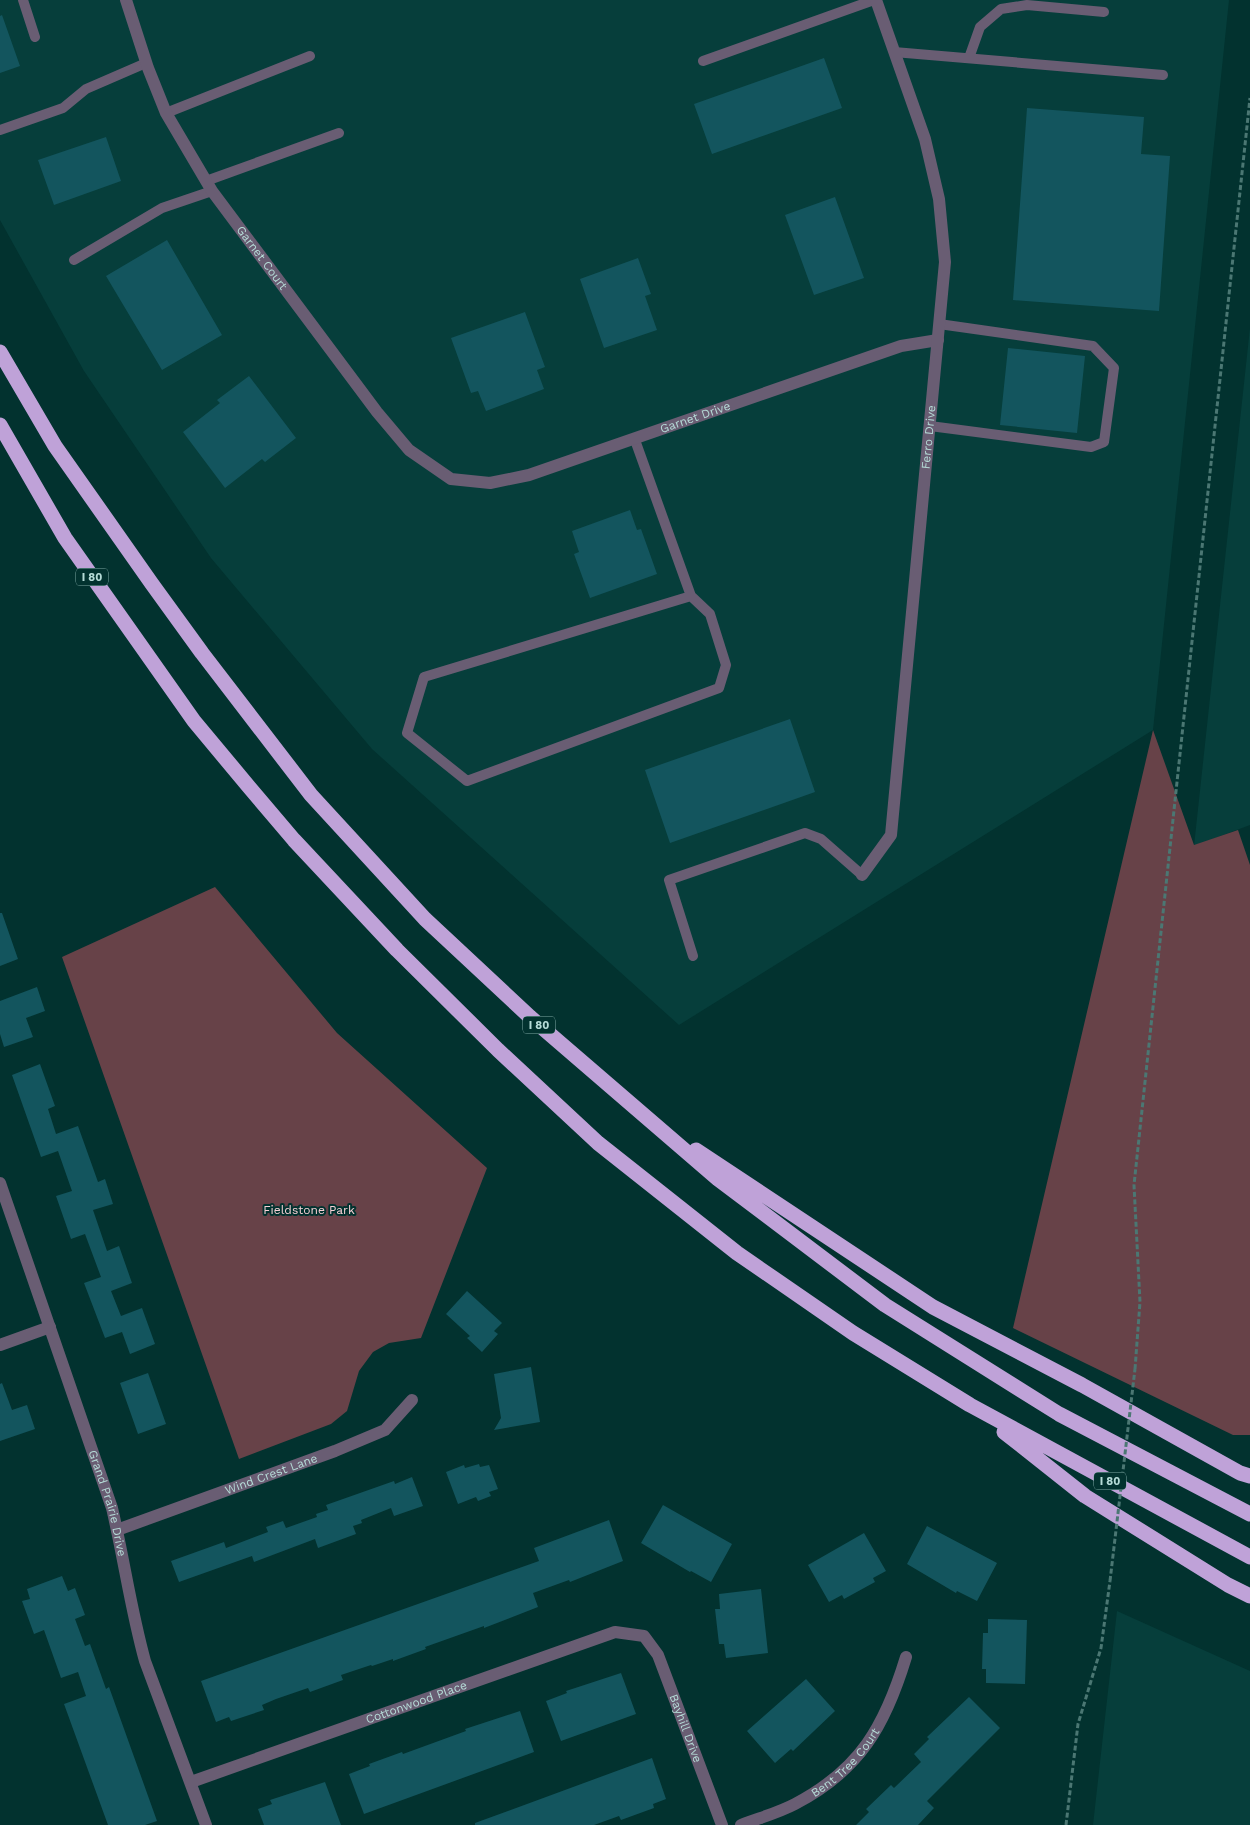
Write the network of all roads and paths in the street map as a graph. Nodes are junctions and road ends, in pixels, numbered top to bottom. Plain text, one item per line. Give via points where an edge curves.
1 (23, 0) edge
2 (126, 0) edge
3 (875, 0) edge
4 (1104, 12) dead end
5 (35, 38) dead end
6 (894, 52) junction
7 (310, 56) dead end
8 (969, 58) junction
9 (702, 61) dead end
10 (146, 63) junction
11 (1163, 75) dead end
12 (1250, 98) edge
13 (166, 113) junction
14 (0, 130) edge
15 (340, 133) dead end
16 (209, 186) junction
17 (74, 260) dead end
18 (939, 324) junction
19 (938, 340) junction
20 (0, 352) edge
21 (0, 425) edge
22 (930, 426) junction
23 (635, 440) junction
24 (451, 479) joint
25 (691, 596) junction
26 (862, 875) joint
27 (693, 956) dead end
28 (641, 1114) junction
29 (0, 1183) edge
30 (50, 1327) junction
31 (0, 1345) edge
32 (412, 1400) dead end
33 (970, 1405) junction
34 (1250, 1476) edge
35 (1250, 1514) edge
36 (118, 1530) junction
37 (1250, 1557) edge
38 (1250, 1596) edge
39 (644, 1636) joint
40 (906, 1657) dead end
41 (191, 1782) junction
42 (206, 1825) edge
43 (722, 1825) edge
44 (741, 1825) edge
45 (1066, 1825) edge

1 - 5 lane
2 - 10 street, Garnet Court
3 - 6 street, Ferro Drive
3 - 9 lane
4 - 8 lane via 1027,5 1000,9 980,27
6 - 8 lane
6 - 18 street, Ferro Drive via 925,139 939,200 945,262
7 - 13 lane
8 - 11 lane
10 - 13 street, Garnet Court
10 - 14 lane via 86,89 64,108
12 - 45 path, bridge via 1134,1185 1140,1302 1135,1369 1101,1648 1078,1724
13 - 16 street, Garnet Court
15 - 16 lane
16 - 17 lane via 162,208
16 - 24 street, Garnet Court via 408,450
18 - 19 street, Ferro Drive
18 - 22 lane via 1093,346 1114,368 1104,442 1091,447
19 - 22 street, Ferro Drive
19 - 23 street, Garnet Drive via 901,346
20 - 28 highway, I 80 via 55,446 202,653 311,795 425,919
21 - 33 highway, I 80 via 65,538 194,721 294,840 397,950 498,1050 606,1149 745,1258 852,1333
22 - 26 street, Ferro Drive via 891,836
23 - 24 street, Garnet Drive via 529,475 490,483
23 - 25 lane
25 - 25 lane via 424,676 406,734 467,781 719,688 726,666 710,614
26 - 27 lane via 821,839 805,833 668,880
28 - 34 highway via 933,1308
28 - 35 highway, I 80 via 718,1179 885,1305 1059,1414
29 - 30 street, Grand Prairie Drive
30 - 31 street
30 - 36 street, Grand Prairie Drive
32 - 36 street, Wind Crest Lane via 385,1430
33 - 37 highway, I 80
33 - 38 highway via 1085,1496
36 - 41 street, Grand Prairie Drive via 145,1661
39 - 41 street, Cottonwood Place via 615,1632
39 - 43 street, Bayhill Drive via 658,1655
40 - 44 street, Bent Tree Court via 884,1716 857,1757 836,1777 793,1805
41 - 42 street, Grand Prairie Drive

